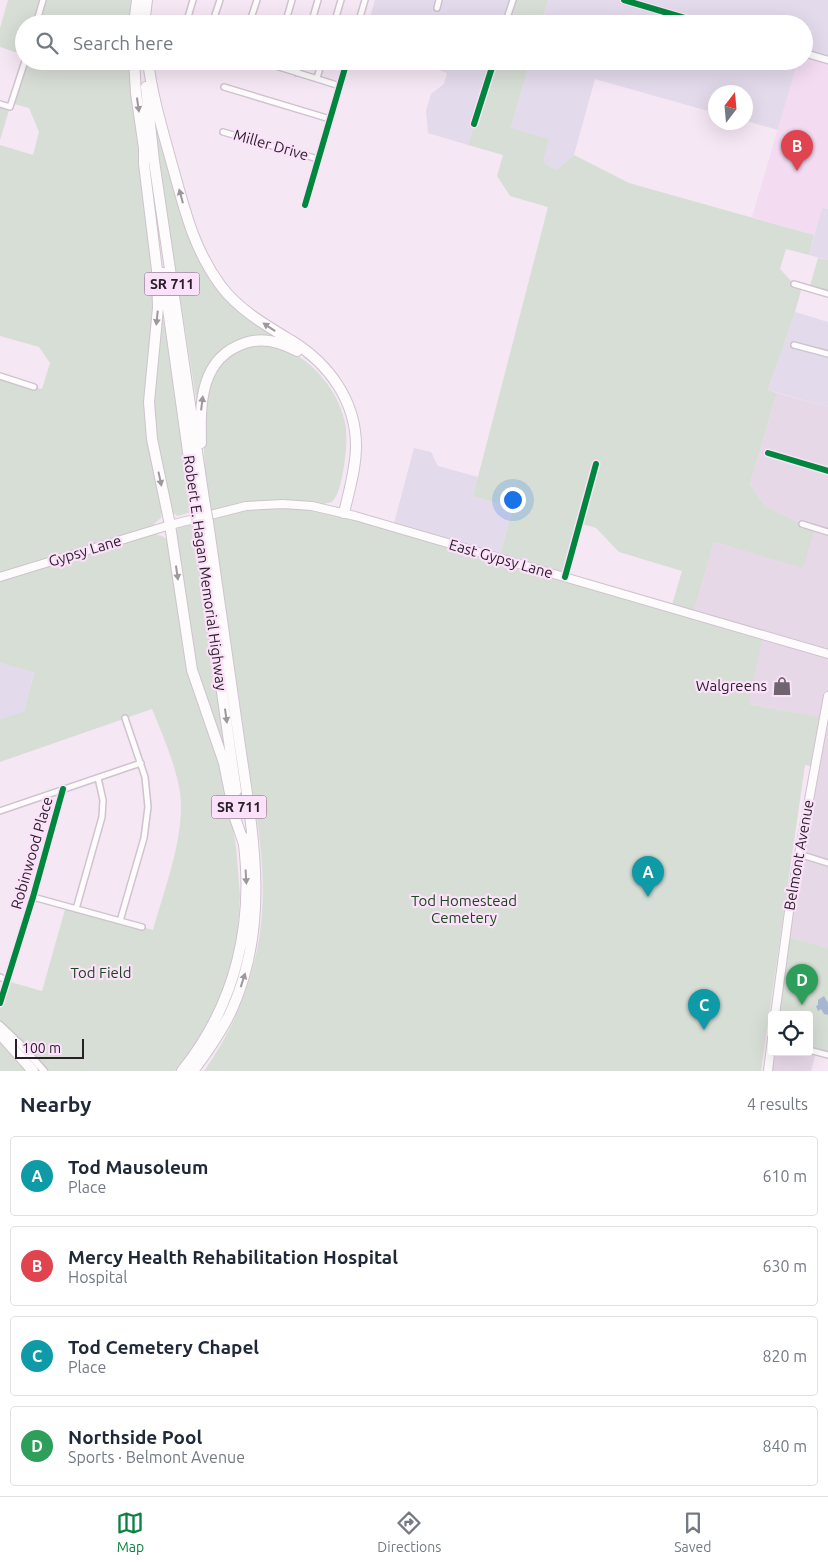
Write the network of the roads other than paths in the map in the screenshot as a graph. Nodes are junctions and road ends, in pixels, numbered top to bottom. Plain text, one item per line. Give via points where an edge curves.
1 (43, 0) edge
2 (137, 0) edge
3 (147, 0) edge
4 (193, 0) edge
5 (220, 0) edge
6 (257, 0) edge
7 (292, 0) edge
8 (318, 0) edge
9 (341, 0) edge
10 (365, 0) edge
11 (439, 0) edge
12 (513, 0) edge
13 (624, 0) edge
14 (437, 8) dead end
15 (39, 15) edge
16 (135, 15) edge
17 (145, 15) edge
18 (189, 15) edge
19 (215, 15) edge
20 (253, 15) edge
21 (288, 15) edge
22 (314, 15) edge
23 (337, 15) edge
24 (361, 15) edge
25 (509, 15) edge
26 (675, 15) edge
27 (813, 56) edge
28 (828, 60) edge
29 (22, 70) edge
30 (135, 70) edge
31 (145, 70) edge
32 (149, 70) edge
33 (290, 70) edge
34 (298, 70) edge
35 (319, 70) edge
36 (344, 70) edge
37 (491, 70) edge
38 (297, 73) junction
39 (317, 78) junction
40 (340, 86) junction
41 (224, 87) dead end
42 (0, 104) edge
43 (330, 119) junction
44 (474, 124) dead end
45 (223, 132) dead end
46 (144, 148) junction
47 (318, 160) junction
48 (305, 206) dead end
49 (794, 284) dead end
50 (828, 294) edge
51 (794, 345) dead end
52 (828, 354) edge
53 (0, 376) edge
54 (34, 387) dead end
55 (768, 453) dead end
56 (596, 464) dead end
57 (200, 469) junction
58 (828, 471) edge
59 (201, 508) junction
60 (341, 512) junction
61 (802, 524) dead end
62 (170, 525) junction
63 (828, 532) edge
64 (0, 577) edge
65 (565, 577) junction
66 (828, 654) edge
67 (828, 696) edge
68 (125, 718) dead end
69 (141, 763) junction
70 (98, 778) junction
71 (63, 789) junction
72 (50, 794) junction
73 (60, 803) junction
74 (0, 811) edge
75 (244, 844) junction
76 (799, 854) junction
77 (828, 863) edge
78 (33, 897) junction
79 (76, 909) junction
80 (120, 921) junction
81 (142, 927) dead end
82 (0, 977) edge
83 (7, 981) junction
84 (0, 1003) edge
85 (776, 1011) edge
86 (0, 1025) edge
87 (224, 1025) junction
88 (0, 1034) edge
89 (813, 1051) edge
90 (828, 1055) edge
91 (770, 1056) edge
92 (33, 1071) edge
93 (44, 1071) edge
94 (182, 1071) edge
95 (193, 1071) edge
96 (200, 1071) edge
97 (768, 1071) edge

1 - 15 street
2 - 16 highway
3 - 17 highway
4 - 18 street
5 - 19 street
6 - 20 street
7 - 21 street
8 - 22 street
9 - 23 street
10 - 24 street
11 - 14 street
12 - 25 street
13 - 26 street
27 - 28 street
29 - 42 street via 10,107
30 -> 46 highway, Robert E. Hagan Memorial Highway / SR 711
31 - 57 highway, Robert E. Hagan Memorial Highway / SR 711 via 154,161
60 -> 32 highway via 356,446 355,429 342,391 312,355 248,312 210,272 185,214
33 - 38 street
34 - 38 street
35 - 39 street
36 - 40 street
37 - 44 street
38 - 39 street
39 - 40 street
40 - 43 street
41 - 43 street
43 - 47 street
45 - 47 street, Miller Drive
46 - 59 highway, Robert E. Hagan Memorial Highway / SR 711
46 -> 62 highway via 158,308 150,376 150,416
47 - 48 street
49 - 50 street
51 - 52 street
53 - 54 street
55 - 58 street
56 - 65 street
57 - 59 highway, Robert E. Hagan Memorial Highway / SR 711
57 -> 60 highway via 202,402 209,373 215,363 231,349 248,342 269,340 280,343 301,353 321,370 344,408 351,448
59 -> 75 highway, Robert E. Hagan Memorial Highway / SR 711, bridge via 199,529
87 -> 59 highway, Robert E. Hagan Memorial Highway / SR 711, bridge via 240,989 251,948 256,915 256,876 208,522
60 - 62 main road, East Gypsy Lane via 283,504 246,506
60 - 65 main road, East Gypsy Lane
61 - 63 street
62 - 64 main road, Gypsy Lane
62 -> 75 highway via 192,670 224,763 235,818
65 - 66 main road, East Gypsy Lane
67 - 76 main road, Belmont Avenue
68 - 69 street
69 - 70 street
69 - 80 street via 148,790 148,820
70 - 71 street
70 - 79 street via 103,800 102,817
71 - 72 street
71 - 73 street, Robinwood Place
72 - 73 street, Robinwood Place
72 - 74 street
73 - 78 street, Robinwood Place
75 -> 94 highway, Robert E. Hagan Memorial Highway / SR 711 via 247,896 238,964 212,1028
76 - 77 street
76 - 85 main road, Belmont Avenue
78 - 79 street
78 - 83 street, Robinwood Place
79 - 80 street
80 - 81 street
82 - 83 street
83 - 84 street, Robinwood Place
86 - 93 street
87 - 95 highway, Robert E. Hagan Memorial Highway / SR 711
87 - 96 highway via 221,1038
88 - 92 highway
89 - 90 street
91 - 97 main road

